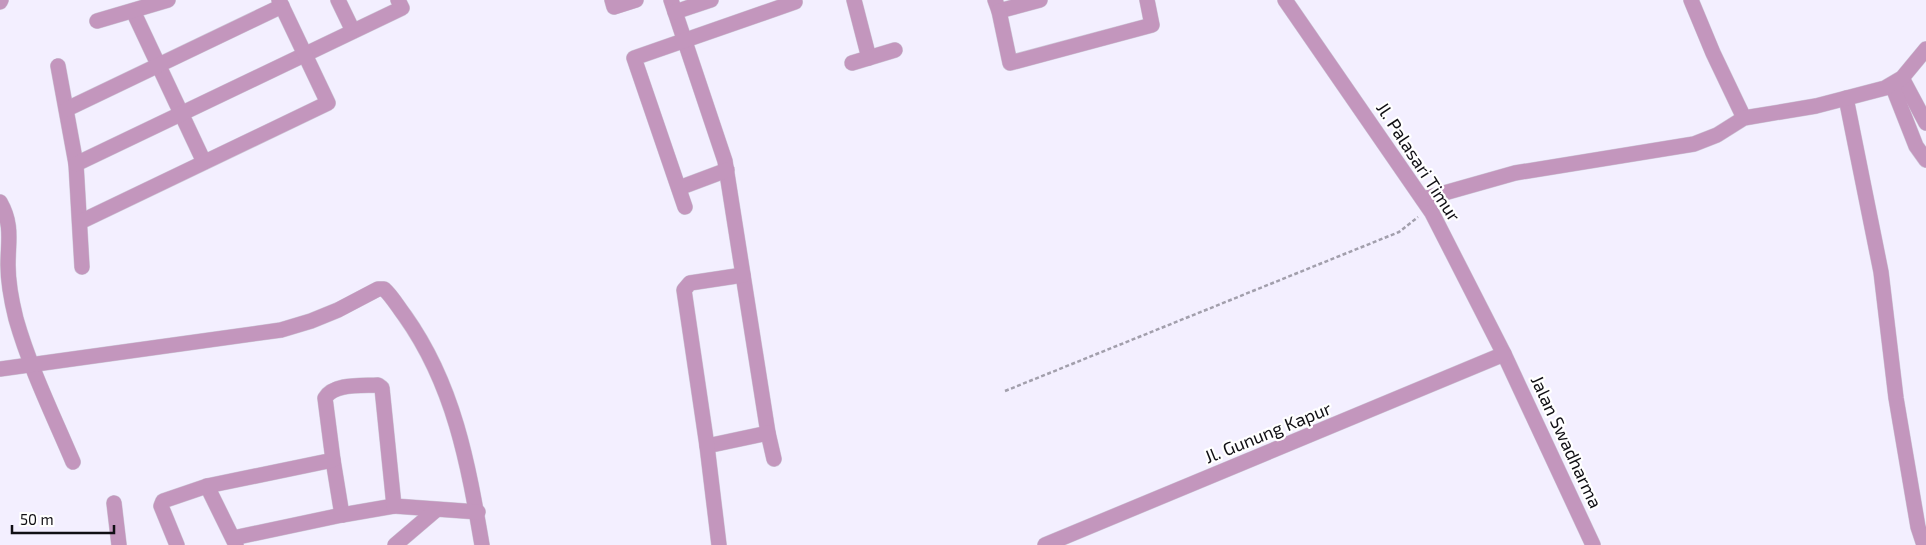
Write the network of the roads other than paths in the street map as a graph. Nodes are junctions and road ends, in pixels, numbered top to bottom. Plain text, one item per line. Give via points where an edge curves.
1 (168, 0) edge
2 (338, 0) edge
3 (398, 0) edge
4 (612, 0) edge
5 (636, 0) edge
6 (711, 0) edge
7 (794, 0) edge
8 (854, 0) edge
9 (1040, 0) edge
10 (1147, 0) edge
11 (1285, 0) edge
12 (1691, 0) edge
13 (280, 3) edge
14 (673, 6) edge
15 (997, 6) edge
16 (132, 11) junction
17 (97, 21) dead end
18 (353, 31) junction
19 (684, 41) junction
20 (1926, 49) edge
21 (896, 50) dead end
22 (305, 54) junction
23 (869, 58) junction
24 (852, 63) dead end
25 (158, 65) junction
26 (58, 66) dead end
27 (1897, 81) junction
28 (1846, 98) junction
29 (66, 109) junction
30 (181, 113) junction
31 (1744, 118) junction
32 (1926, 123) edge
33 (1926, 160) edge
34 (204, 162) junction
35 (76, 164) junction
36 (727, 170) junction
37 (679, 188) junction
38 (0, 202) edge
39 (1426, 204) junction
40 (685, 207) dead end
41 (80, 222) junction
42 (82, 267) dead end
43 (743, 275) junction
44 (1504, 354) junction
45 (33, 366) junction
46 (0, 369) edge
47 (768, 433) junction
48 (707, 446) junction
49 (774, 459) dead end
50 (333, 460) junction
51 (73, 462) dead end
52 (207, 486) junction
53 (114, 503) dead end
54 (394, 506) junction
55 (436, 510) junction
56 (478, 512) junction
57 (342, 515) junction
58 (234, 541) edge
59 (119, 545) edge
60 (177, 545) edge
61 (395, 545) edge
62 (482, 545) edge
63 (719, 545) edge
64 (1045, 545) edge
65 (1593, 545) edge
66 (1924, 545) edge

1 - 16 street
2 - 18 street
3 - 18 street via 402,8
4 - 5 street via 614,7
6 - 14 street
7 - 19 street
8 - 23 street
9 - 15 street
10 - 15 street via 1152,26 1010,63
11 - 39 street, Jl. Palasari Timur
12 - 31 street
13 - 22 street
13 - 25 street
14 - 19 street
16 - 17 street
16 - 25 street
18 - 22 street
19 - 36 street
19 - 37 street via 634,58
20 - 27 street
21 - 23 street
22 - 30 street
22 - 34 street via 328,103
23 - 24 street
25 - 29 street
25 - 30 street
26 - 29 street
27 - 28 street via 1885,88
27 - 32 street
27 - 33 street via 1916,146
28 - 31 street
28 - 66 street via 1881,272 1896,398 1919,534
29 - 35 street
30 - 34 street
30 - 35 street
31 - 39 street via 1717,135 1694,144 1515,173
34 - 41 street
35 - 41 street
36 - 37 street
36 - 43 street
37 - 40 street
38 - 45 street via 9,223 8,267 16,318
39 - 44 street, Jl. Palasari Timur
41 - 42 street
43 - 47 street
43 - 48 street via 690,283 684,290
44 - 64 street, Jl. Gunung Kapur
44 - 65 street, Jalan Swadharma
45 - 46 street
45 - 51 street
45 - 56 street via 282,330 384,289 420,337 441,380 462,439
47 - 48 street
47 - 49 street
48 - 63 street
50 - 52 street
50 - 54 street via 327,394 340,388 379,386 382,388
50 - 57 street
52 - 58 street
52 - 60 street via 160,504
53 - 59 street
54 - 55 street
54 - 57 street
55 - 56 street
55 - 61 street
56 - 62 street
57 - 58 street

